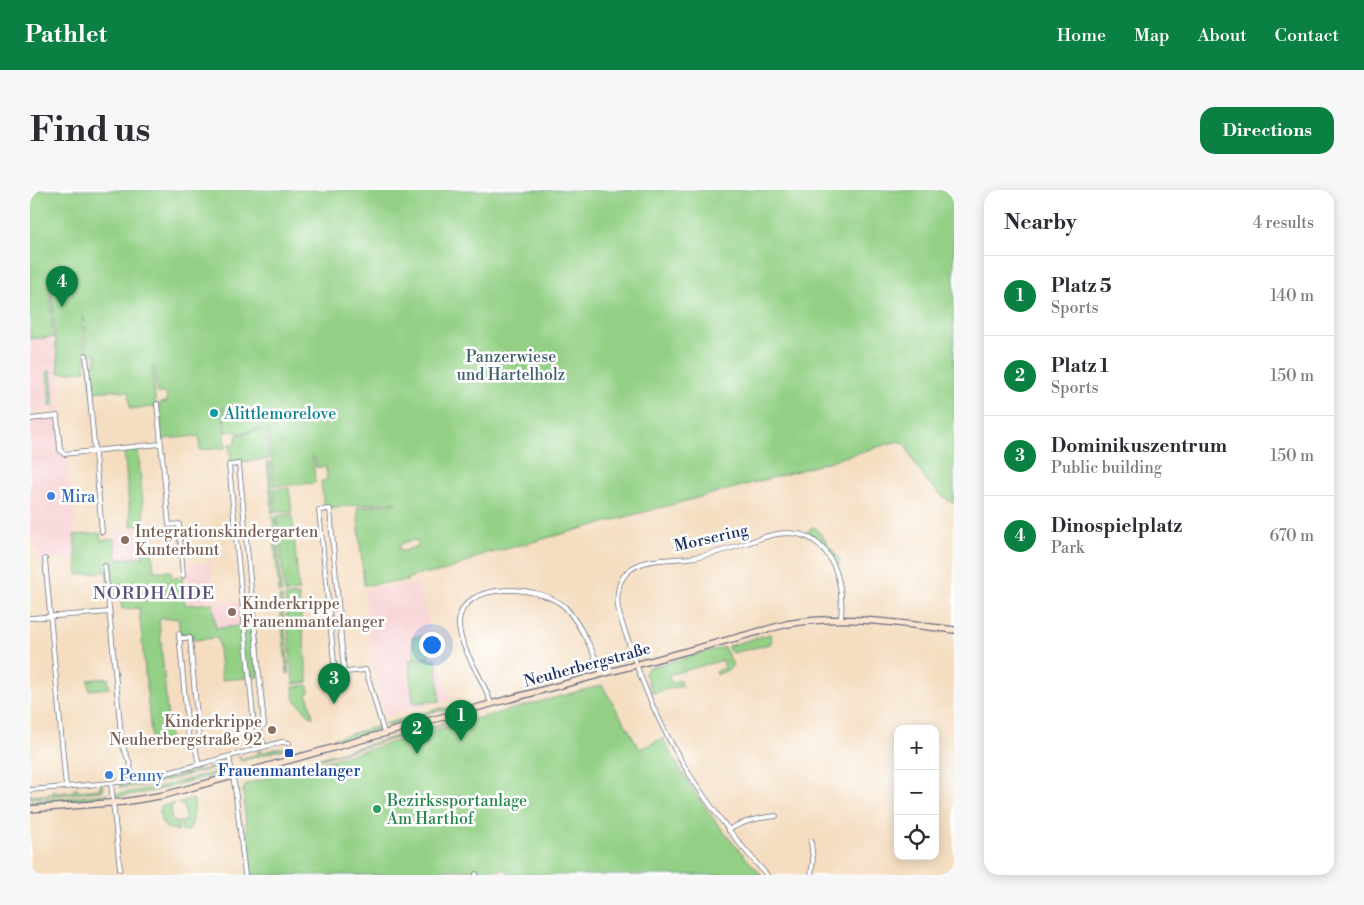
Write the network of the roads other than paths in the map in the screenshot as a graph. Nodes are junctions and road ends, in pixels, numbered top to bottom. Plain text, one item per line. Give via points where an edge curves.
1 (86, 355) dead end
2 (157, 404) dead end
3 (30, 419) edge
4 (160, 444) junction
5 (94, 450) junction
6 (244, 510) junction
7 (233, 511) junction
8 (102, 532) dead end
9 (45, 559) dead end
10 (105, 566) dead end
11 (183, 576) dead end
12 (251, 589) junction
13 (241, 590) junction
14 (326, 590) junction
15 (337, 590) junction
16 (110, 612) junction
17 (50, 616) junction
18 (30, 618) edge
19 (841, 618) junction
20 (954, 630) edge
21 (257, 651) junction
22 (247, 652) junction
23 (636, 665) junction
24 (344, 672) junction
25 (602, 674) junction
26 (260, 682) junction
27 (250, 683) junction
28 (491, 704) junction
29 (258, 725) junction
30 (198, 728) junction
31 (188, 729) junction
32 (384, 733) junction
33 (194, 741) junction
34 (290, 743) dead end
35 (264, 747) junction
36 (229, 757) junction
37 (199, 765) junction
38 (233, 776) junction
39 (132, 780) junction
40 (111, 783) junction
41 (66, 787) junction
42 (30, 790) edge
43 (113, 803) junction
44 (30, 808) edge
45 (776, 816) dead end
46 (728, 830) junction
47 (811, 841) dead end
48 (120, 869) dead end
49 (245, 875) edge
50 (767, 875) edge
51 (811, 875) edge

1 - 5 street
2 - 4 street
3 - 5 street via 57,416 60,450 64,454
4 - 5 street
4 - 11 street via 169,525 179,524
5 - 8 street
6 - 7 street
6 - 7 street via 239,464 229,465
6 - 12 street
7 - 13 street
9 - 17 street
10 - 16 street
12 - 13 street
12 - 21 street
13 - 22 street
14 - 15 street
14 - 15 street via 319,510 330,509
14 - 24 street via 335,673
15 - 24 street
16 - 17 street
16 - 39 street via 122,745 130,763
17 - 18 street
17 - 41 street
19 - 20 main road, Neuherbergstraße
19 - 23 main road, Neuherbergstraße via 787,624
19 - 23 street, Morsering via 840,589 832,561 818,543 802,536 776,534 696,557 647,562 637,565 626,575 617,596
21 - 22 street
21 - 26 street
22 - 27 street
23 - 25 main road, Neuherbergstraße
23 - 46 street, Morsering via 673,748
24 - 32 street via 366,670
25 - 28 main road, Neuherbergstraße
25 - 28 street via 571,616 558,602 531,591 494,591 465,605 458,624 462,642
26 - 27 street
26 - 29 street via 264,725
27 - 29 street via 254,726
28 - 32 main road, Neuherbergstraße
29 - 35 street
30 - 31 street
30 - 31 street via 190,638 179,636
30 - 33 street via 199,740
31 - 33 street via 189,742
32 - 38 main road, Neuherbergstraße
33 - 37 street
34 - 35 street
35 - 36 street
36 - 37 street
36 - 38 street
37 - 39 street
38 - 43 main road, Neuherbergstraße via 165,795
38 - 49 street
39 - 40 street
40 - 41 street
40 - 43 street
41 - 42 street
43 - 44 main road, Neuherbergstraße
43 - 48 street
45 - 46 street via 753,818
46 - 50 street, Morsering
47 - 51 street

